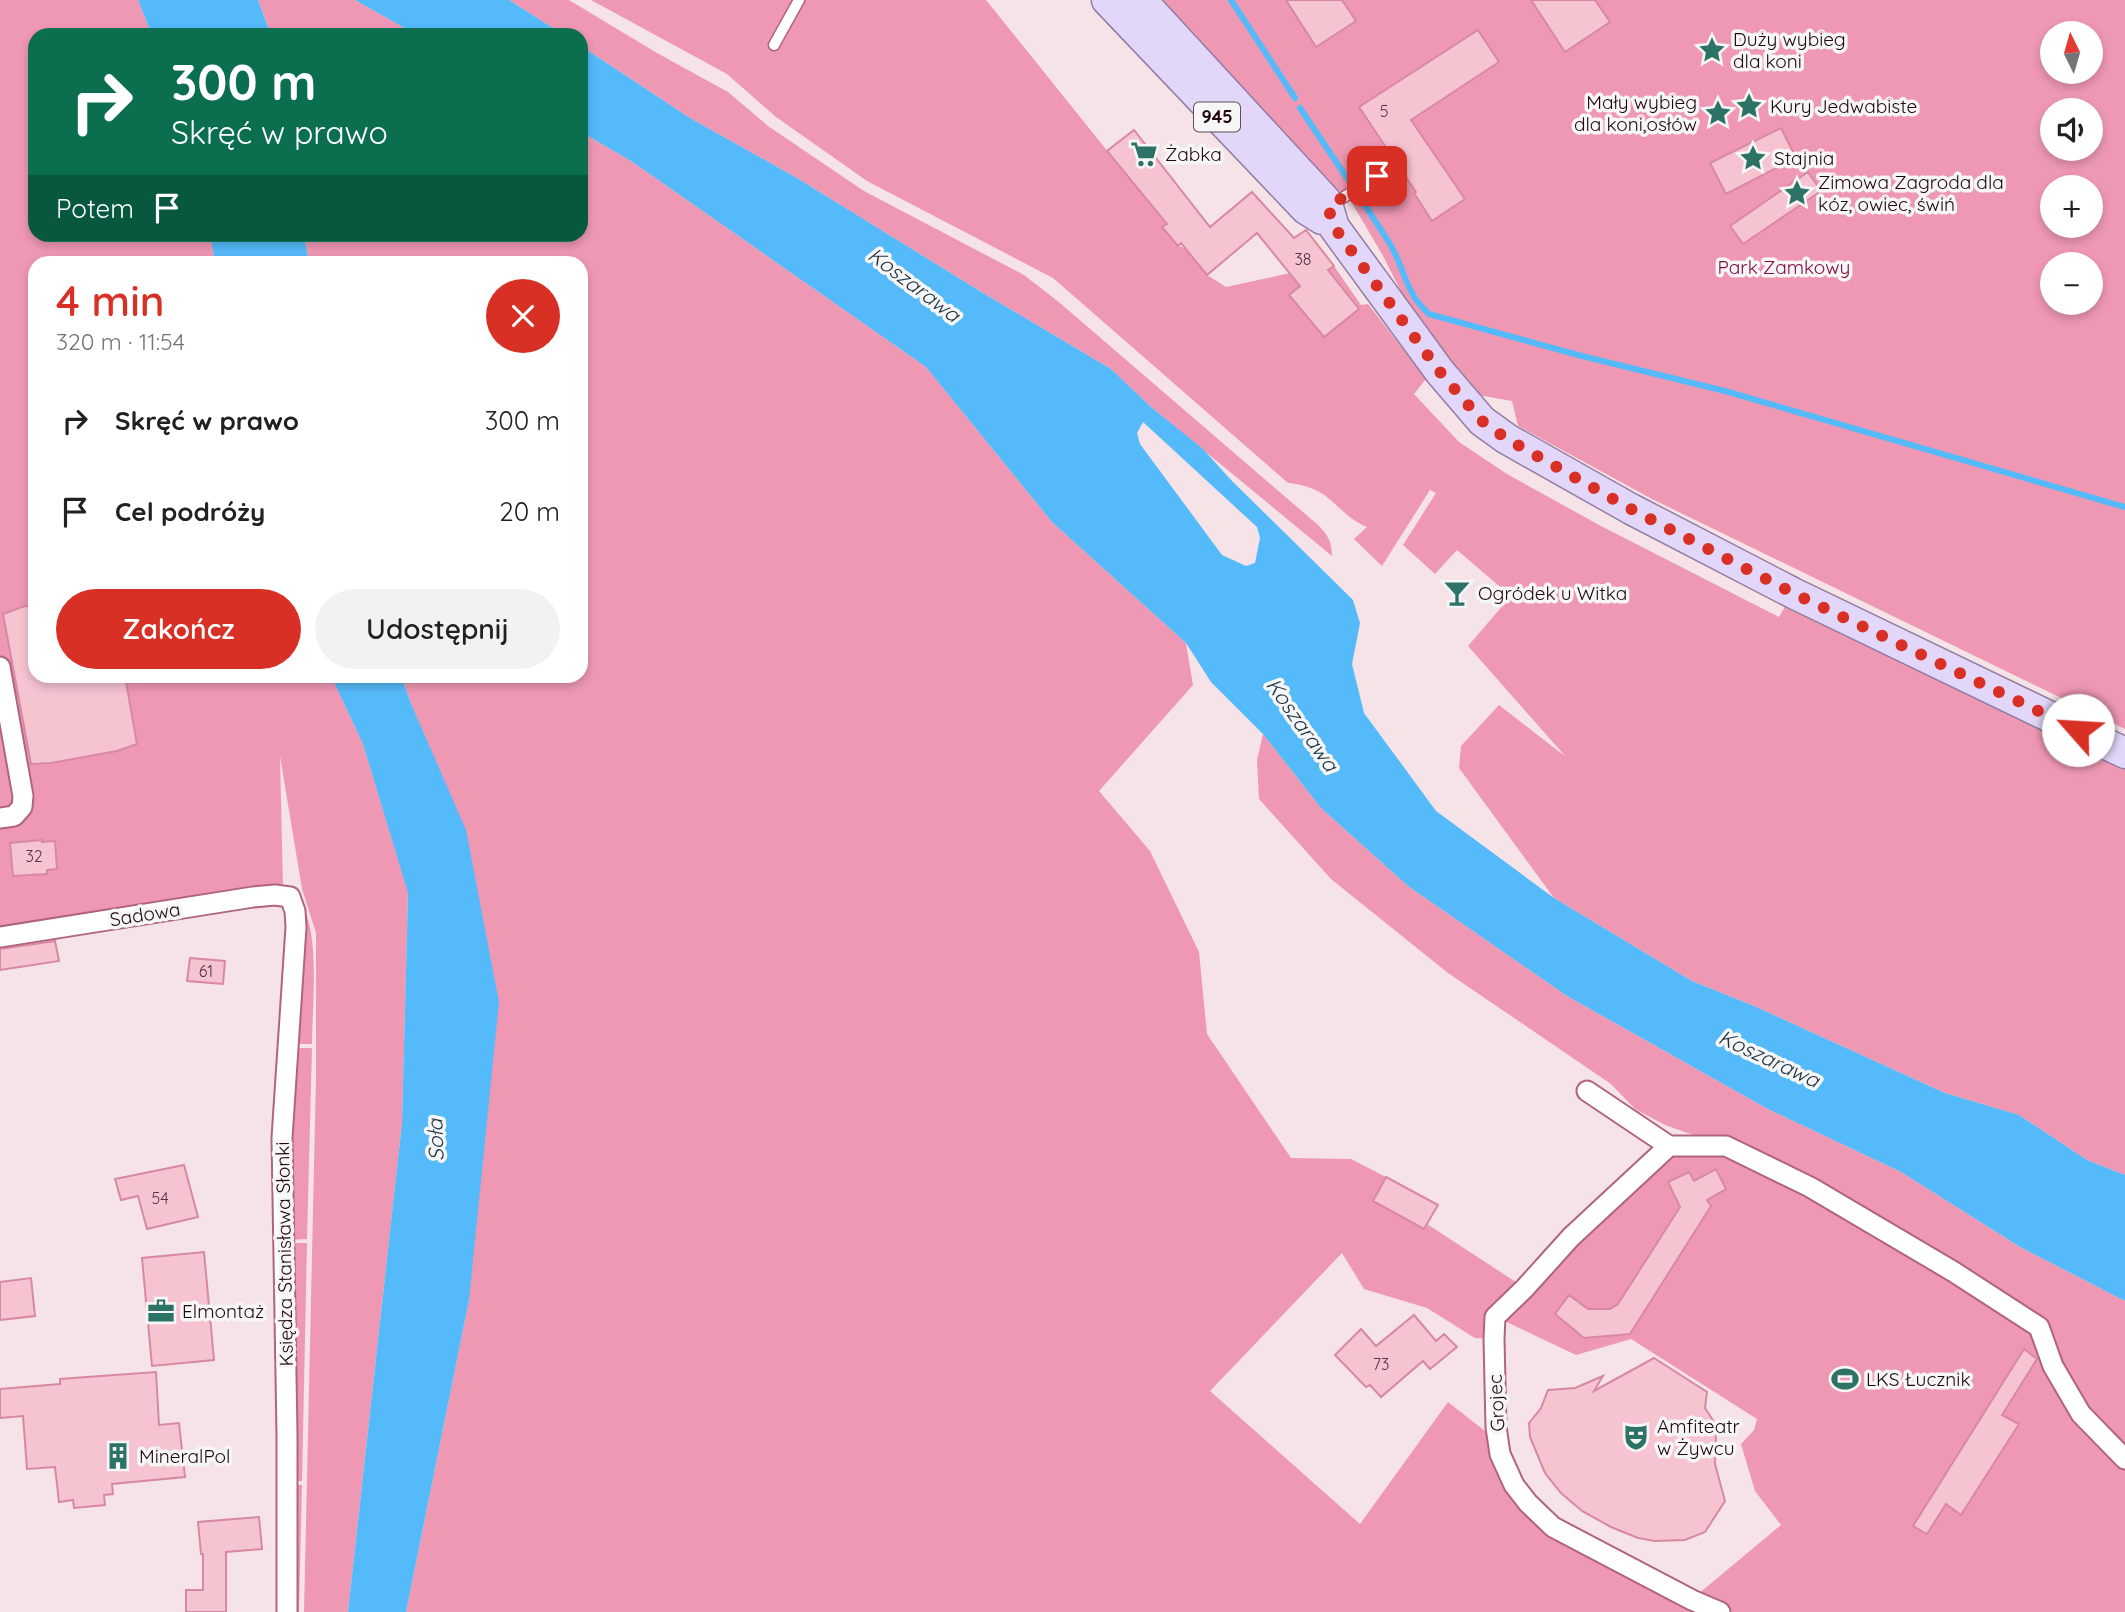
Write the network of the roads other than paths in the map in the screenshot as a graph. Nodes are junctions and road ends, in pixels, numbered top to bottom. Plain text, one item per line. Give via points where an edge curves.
1 (799, 0) edge
2 (1107, 0) edge
3 (1141, 0) edge
4 (774, 45) dead end
5 (1377, 176) dead end
6 (1336, 210) junction
7 (0, 667) edge
8 (2125, 753) edge
9 (0, 818) edge
10 (290, 897) joint
11 (0, 937) edge
12 (1587, 1091) dead end
13 (1669, 1146) junction
14 (2125, 1459) edge
15 (287, 1612) edge
16 (1720, 1612) edge

1 - 4 lane
2 - 6 main road, 945 via 1306,209
3 - 6 main road, 945
5 - 6 lane
6 - 8 main road, 945 via 1440,372 1482,421 1507,439 1793,593
7 - 9 street via 23,796 22,807 14,816
10 - 11 street, Sadowa via 253,897
10 - 15 street, Księdza Stanisława Słonki via 296,927 282,1138
12 - 13 street
13 - 14 street via 1727,1146 1810,1187 2039,1327 2053,1366 2081,1414
13 - 16 street, Grojec via 1571,1237 1495,1317 1496,1427 1500,1454 1514,1485 1553,1527

